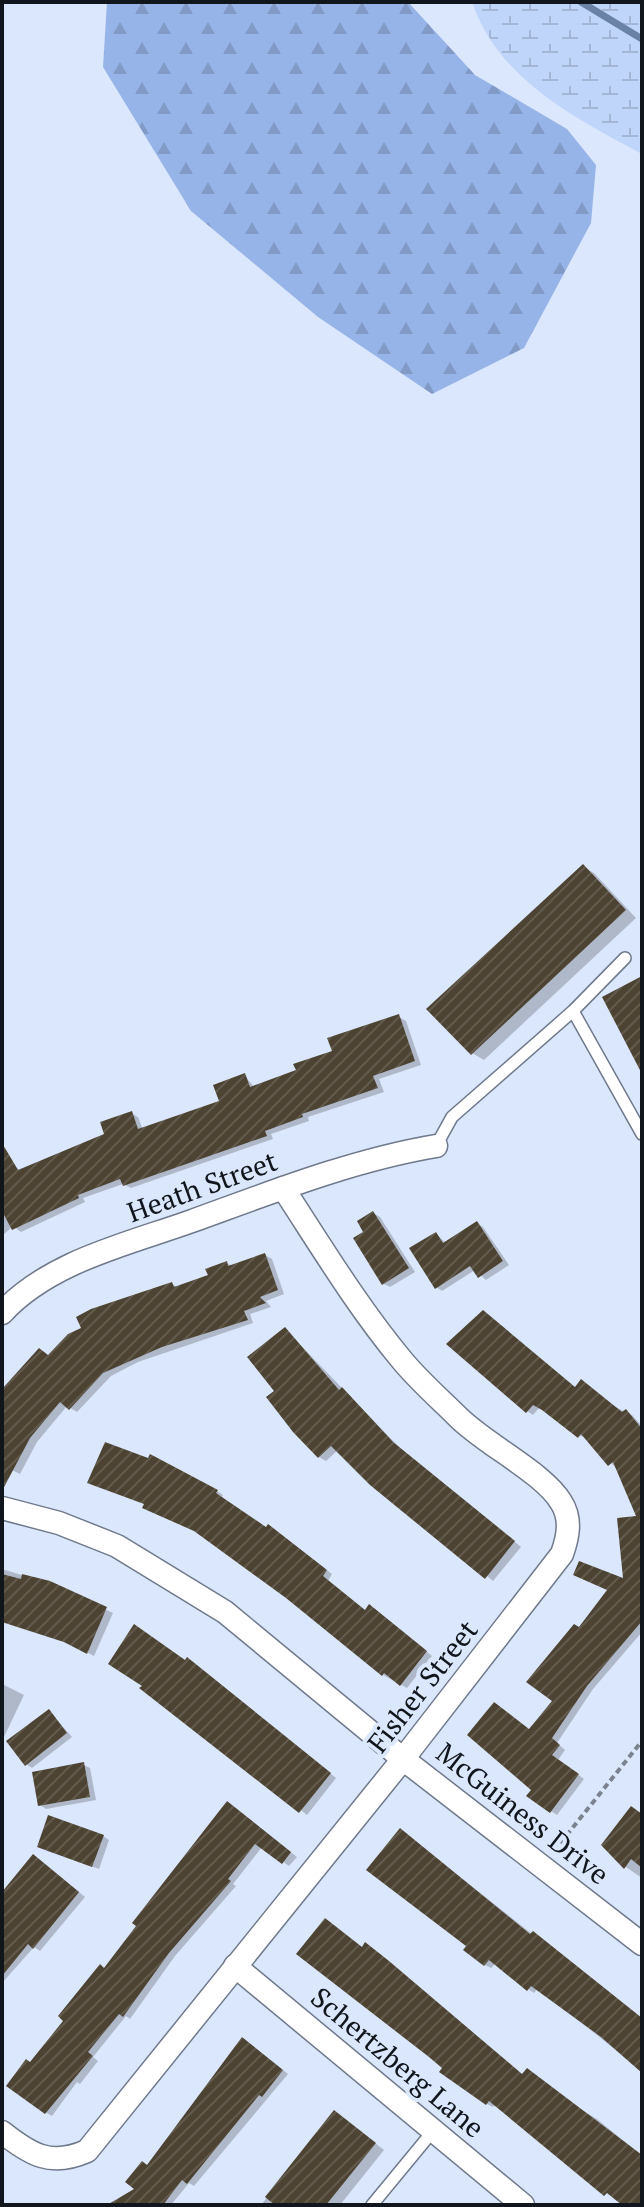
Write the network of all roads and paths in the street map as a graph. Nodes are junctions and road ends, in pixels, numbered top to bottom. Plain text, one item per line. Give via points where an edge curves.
1 (625, 958) dead end
2 (573, 1011) junction
3 (642, 1134) edge
4 (436, 1146) joint
5 (283, 1188) junction
6 (2, 1313) edge
7 (2, 1508) edge
8 (642, 1741) edge
9 (403, 1759) junction
10 (543, 1866) junction
11 (642, 1944) edge
12 (235, 1966) junction
13 (433, 2131) junction
14 (2, 2132) edge
15 (372, 2205) edge
16 (523, 2205) edge

1 - 2 lane
2 - 3 lane
2 - 4 lane via 452,1117
4 - 5 street, Heath Street via 398,1152
5 - 6 street, Heath Street via 70,1265 16,1298
5 - 9 street, Fisher Street via 402,1361 468,1428 549,1488 568,1519 562,1554
7 - 9 street, McGuiness Drive via 117,1546 225,1612
8 - 10 path
9 - 10 street, McGuiness Drive
9 - 12 street, Fisher Street
10 - 11 street, McGuiness Drive
12 - 13 street, Schertzberg Lane
12 - 14 street, Fisher Street via 87,2151 43,2159
13 - 15 lane
13 - 16 street, Schertzberg Lane

